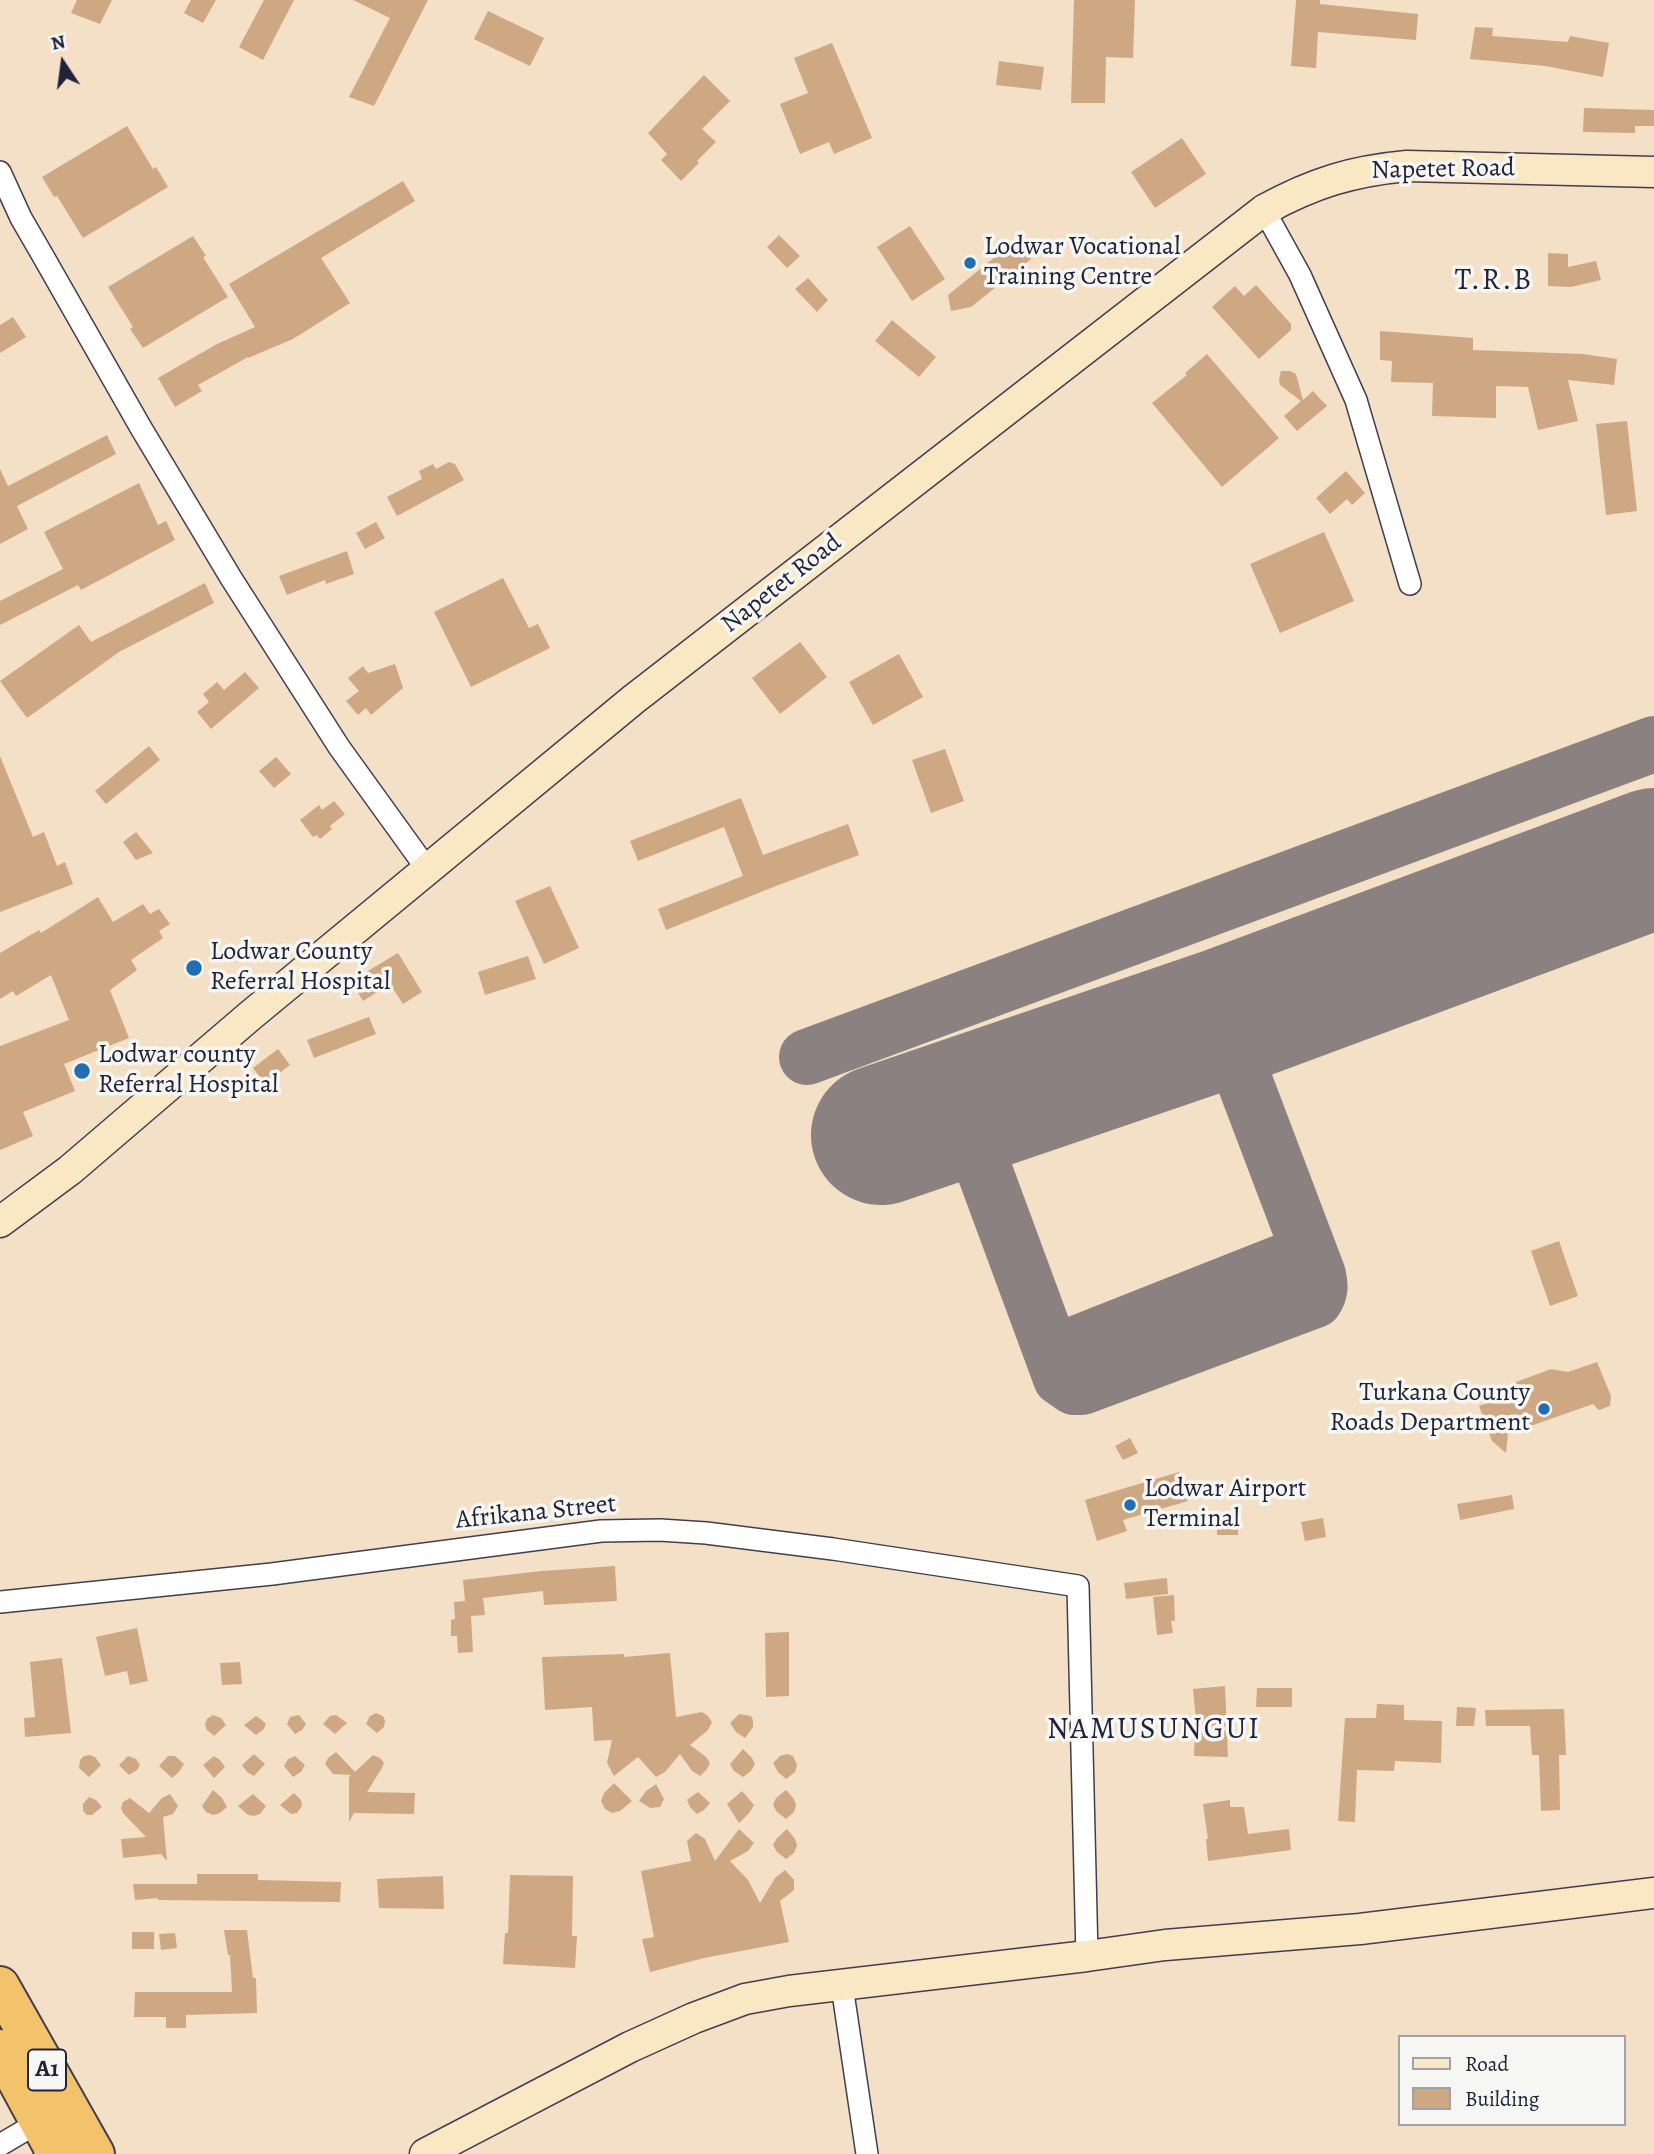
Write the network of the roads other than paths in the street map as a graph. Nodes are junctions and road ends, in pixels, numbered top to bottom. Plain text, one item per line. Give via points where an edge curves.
1 (0, 172) edge
2 (1654, 172) edge
3 (1264, 210) junction
4 (1410, 584) dead end
5 (428, 869) junction
6 (0, 1222) edge
7 (0, 1602) edge
8 (1654, 1893) edge
9 (1087, 1956) junction
10 (0, 1986) edge
11 (842, 1986) junction
12 (0, 2049) edge
13 (47, 2138) edge
14 (0, 2145) edge
15 (95, 2154) edge
16 (425, 2154) edge
17 (867, 2154) edge

1 - 5 street via 49,268 231,578 339,747
2 - 3 main road, Napetet Road via 1384,168 1342,176
3 - 4 street via 1300,275 1356,400
3 - 5 main road, Napetet Road via 634,699
5 - 6 main road, Napetet Road via 70,1170
7 - 9 street, Afrikana Street via 613,1531 660,1530 833,1549 1078,1586
8 - 9 main road
9 - 11 main road
10 - 15 highway, A1
11 - 16 main road via 789,1991 721,2007 630,2047
11 - 17 street
12 - 13 highway, A1
13 - 14 street

